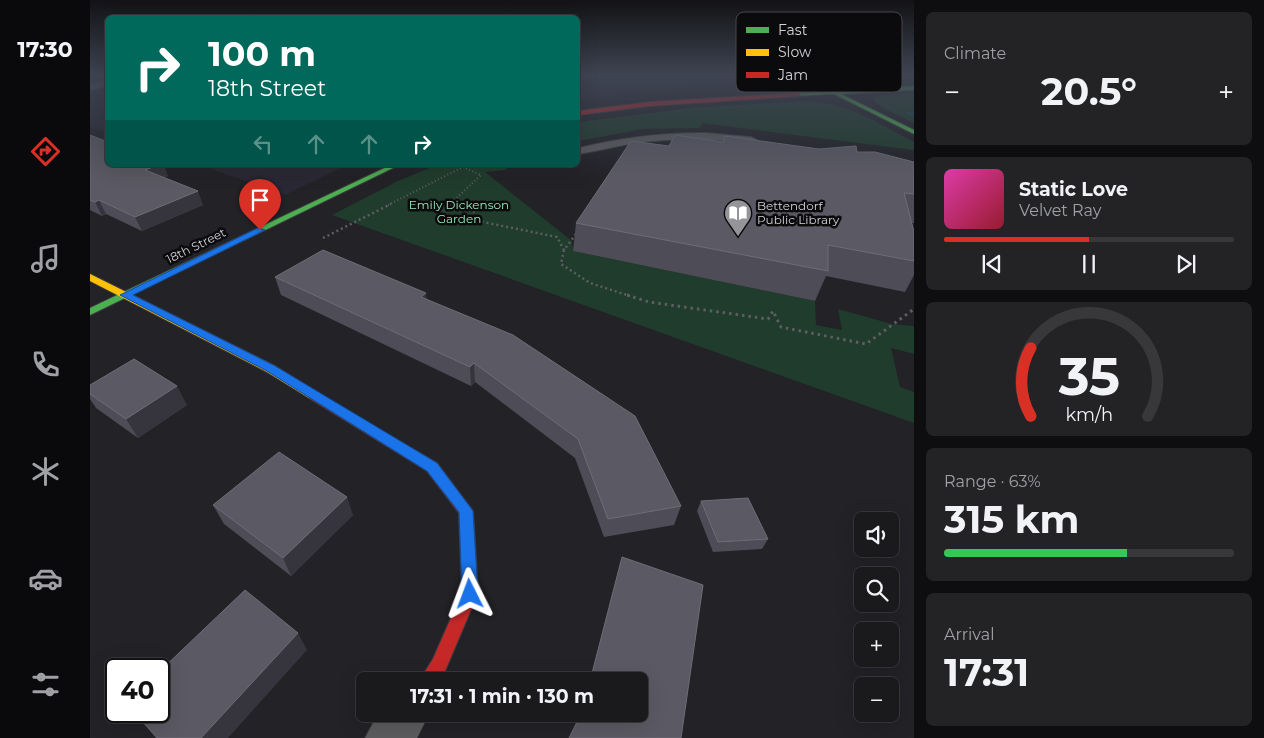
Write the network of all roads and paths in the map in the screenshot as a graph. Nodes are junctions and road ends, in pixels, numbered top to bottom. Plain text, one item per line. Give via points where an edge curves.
1 (600, 109) edge
2 (869, 109) edge
3 (580, 112) edge
4 (914, 132) edge
5 (760, 142) edge
6 (580, 150) edge
7 (392, 167) edge
8 (463, 167) joint
9 (581, 226) edge
10 (323, 238) dead end
11 (564, 250) junction
12 (90, 277) edge
13 (125, 295) junction
14 (914, 309) edge
15 (90, 312) edge
16 (434, 672) edge
17 (400, 722) edge
18 (389, 738) edge

1 - 3 street
2 - 4 street
5 - 6 lane via 682,134 608,143
7 - 13 street, 18th Street
8 - 10 path
8 - 11 path via 481,175 443,210 473,210 478,221 557,237
9 - 11 path
11 - 14 path via 561,264 590,283 649,302 768,319 773,310 782,327 866,344
12 - 13 street
13 - 15 street, 18th Street
13 - 16 street via 271,369 432,467 466,511 470,594
17 - 18 street

